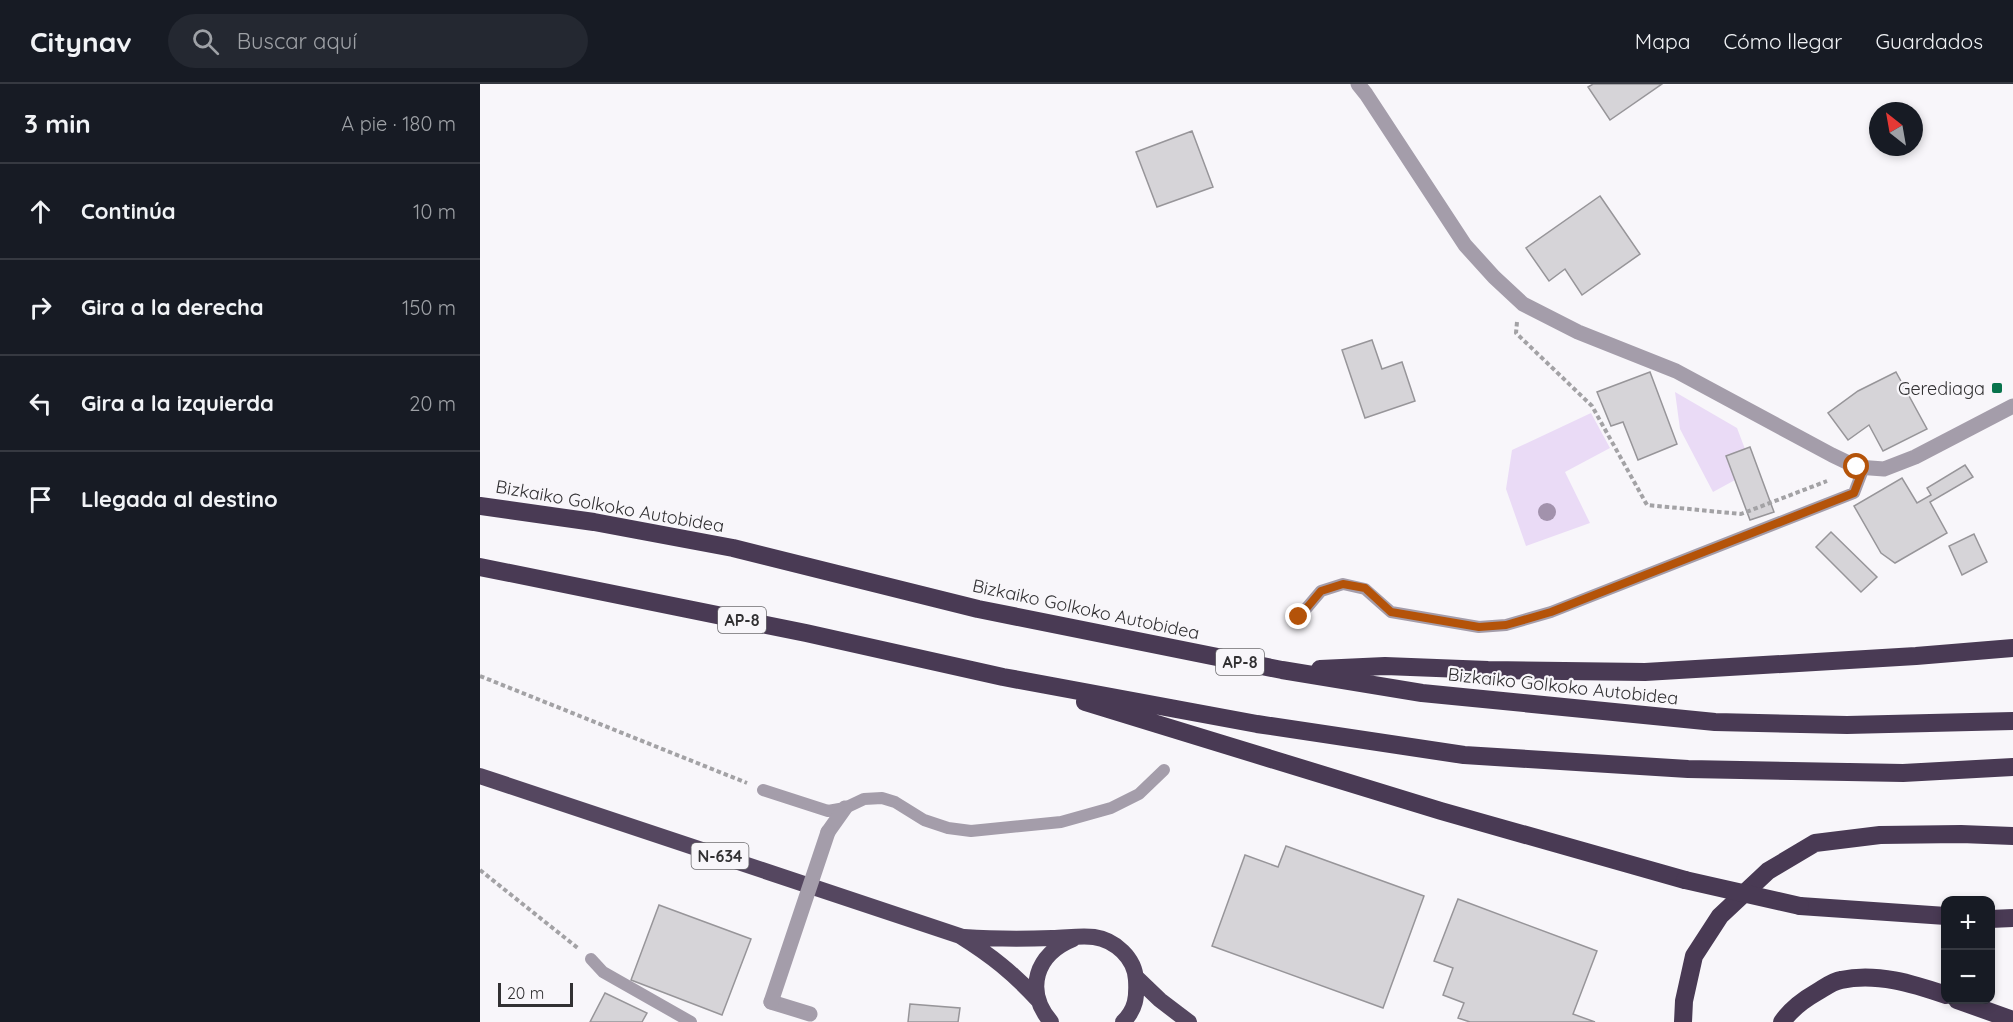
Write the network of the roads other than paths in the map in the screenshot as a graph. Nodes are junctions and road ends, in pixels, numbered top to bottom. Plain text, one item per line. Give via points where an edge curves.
1 (1358, 84) edge
2 (2013, 406) edge
3 (1864, 467) junction
4 (480, 506) edge
5 (480, 567) edge
6 (1299, 617) dead end
7 (2013, 648) edge
8 (1282, 670) junction
9 (1003, 677) junction
10 (2013, 721) edge
11 (2013, 767) edge
12 (1164, 770) dead end
13 (480, 776) edge
14 (763, 790) road end
15 (845, 808) junction
16 (2013, 836) edge
17 (1941, 916) edge
18 (2013, 918) edge
19 (1995, 919) edge
20 (1995, 920) edge
21 (2013, 924) edge
22 (960, 936) junction
23 (1076, 938) junction
24 (591, 959) road end
25 (1136, 977) junction
26 (1941, 993) edge
27 (1970, 1004) edge
28 (810, 1014) dead end
29 (1045, 1014) edge
30 (2013, 1020) edge
31 (691, 1022) edge
32 (1123, 1022) edge
33 (1189, 1022) edge
34 (1683, 1022) edge
35 (1782, 1022) edge

1 - 3 street via 1465,245 1523,304 1578,332 1676,371 1832,455
2 - 3 street via 1915,457 1884,469
3 - 6 lane via 1854,493 1551,612 1506,625 1479,627 1391,612 1365,588 1343,584 1321,591
4 - 8 highway, Bizkaiko Golkoko Autobidea / AP-8 via 733,548 978,609
5 - 9 highway, AP-8
7 - 8 highway via 1645,672 1385,666
8 - 10 highway, Bizkaiko Golkoko Autobidea / AP-8 via 1422,693 1715,722 1848,725
9 - 11 highway, AP-8 via 1257,724 1464,756 1700,770 1903,773
9 - 17 highway, bridge via 1441,811 1685,880 1800,906
12 - 15 lane via 1139,794 1111,808 1061,822 971,831 924,820 882,798 864,799
13 - 22 highway, N-634
14 - 15 lane via 828,811
15 - 28 street, bridge via 828,832 771,1002
16 - 34 highway via 1880,835 1815,843 1768,871 1720,916 1694,956 1683,1001
18 - 19 highway
20 - 21 highway
22 - 23 highway, N-634
22 - 29 highway, N-634 via 1017,977
23 - 25 highway, N-634 via 1094,937 1110,942 1124,952
23 - 29 highway, N-634 via 1060,944 1040,967 1036,978
24 - 31 lane via 603,972
25 - 32 highway via 1137,1001
25 - 33 highway, N-634
26 - 35 highway via 1876,977 1840,980 1790,1010
27 - 30 highway

